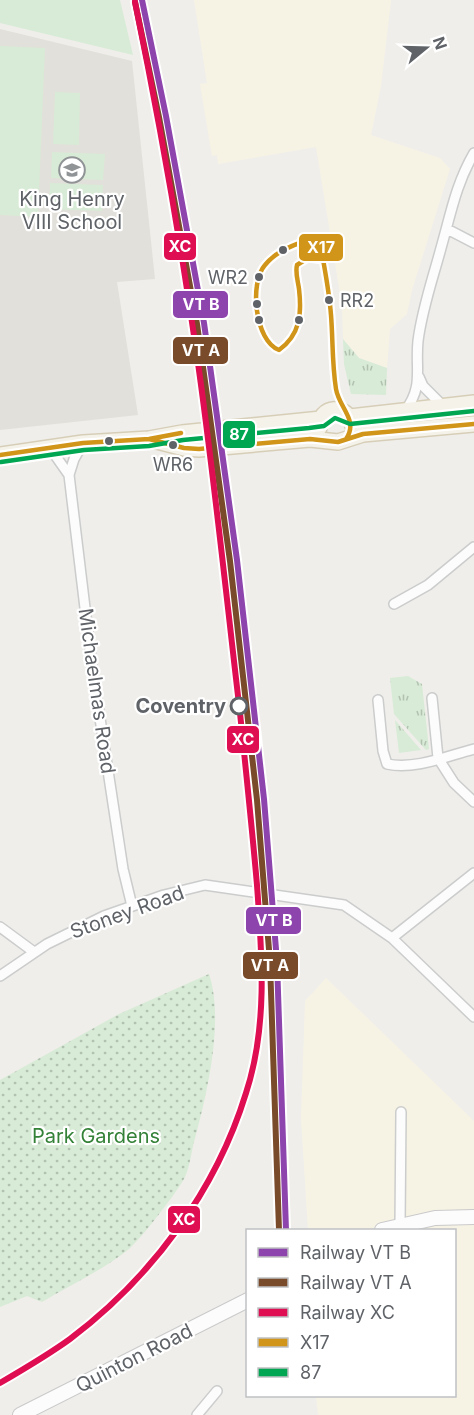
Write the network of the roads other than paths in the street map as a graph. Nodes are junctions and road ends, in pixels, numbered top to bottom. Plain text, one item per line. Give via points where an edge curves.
1 (474, 153) edge
2 (447, 229) junction
3 (474, 243) edge
4 (418, 376) junction
5 (474, 403) edge
6 (444, 407) junction
7 (404, 412) junction
8 (350, 417) junction
9 (321, 419) junction
10 (474, 424) edge
11 (346, 439) junction
12 (183, 440) junction
13 (326, 440) junction
14 (83, 443) junction
15 (50, 448) junction
16 (0, 455) edge
17 (69, 475) junction
18 (474, 547) edge
19 (394, 604) dead end
20 (432, 698) dead end
21 (378, 700) dead end
22 (474, 749) edge
23 (438, 758) junction
24 (474, 802) edge
25 (474, 873) edge
26 (132, 906) junction
27 (0, 927) edge
28 (392, 938) junction
29 (34, 952) junction
30 (0, 976) edge
31 (474, 1017) edge
32 (401, 1112) dead end
33 (474, 1217) edge
34 (400, 1225) junction
35 (386, 1229) edge
36 (246, 1301) edge
37 (217, 1391) dead end
38 (20, 1415) edge
39 (197, 1415) edge

1 - 2 street via 459,182
2 - 3 street
2 - 4 street via 418,341
4 - 6 street
4 - 7 street via 416,394
5 - 6 main road
6 - 7 main road
7 - 8 main road
8 - 9 main road via 336,410
8 - 11 main road via 352,426
9 - 12 main road via 238,428
9 - 13 main road via 320,428
10 - 11 main road
11 - 13 main road
12 - 13 main road via 199,449
12 - 14 main road
14 - 15 main road
14 - 17 street, Michaelmas Road
15 - 16 main road
15 - 17 street, Michaelmas Road
17 - 26 street, Michaelmas Road via 94,677 124,878
18 - 19 street via 428,585
20 - 23 street
21 - 23 street via 387,764
22 - 23 street
23 - 24 street via 454,783
25 - 28 street
26 - 28 street, Stoney Road via 205,885 241,889 344,905
26 - 29 street, Stoney Road via 78,928
27 - 29 street
28 - 31 street, Stoney Road
29 - 30 street, Stoney Road
32 - 34 street
33 - 34 street via 435,1218
34 - 35 street
36 - 38 street, Quinton Road
37 - 39 street

